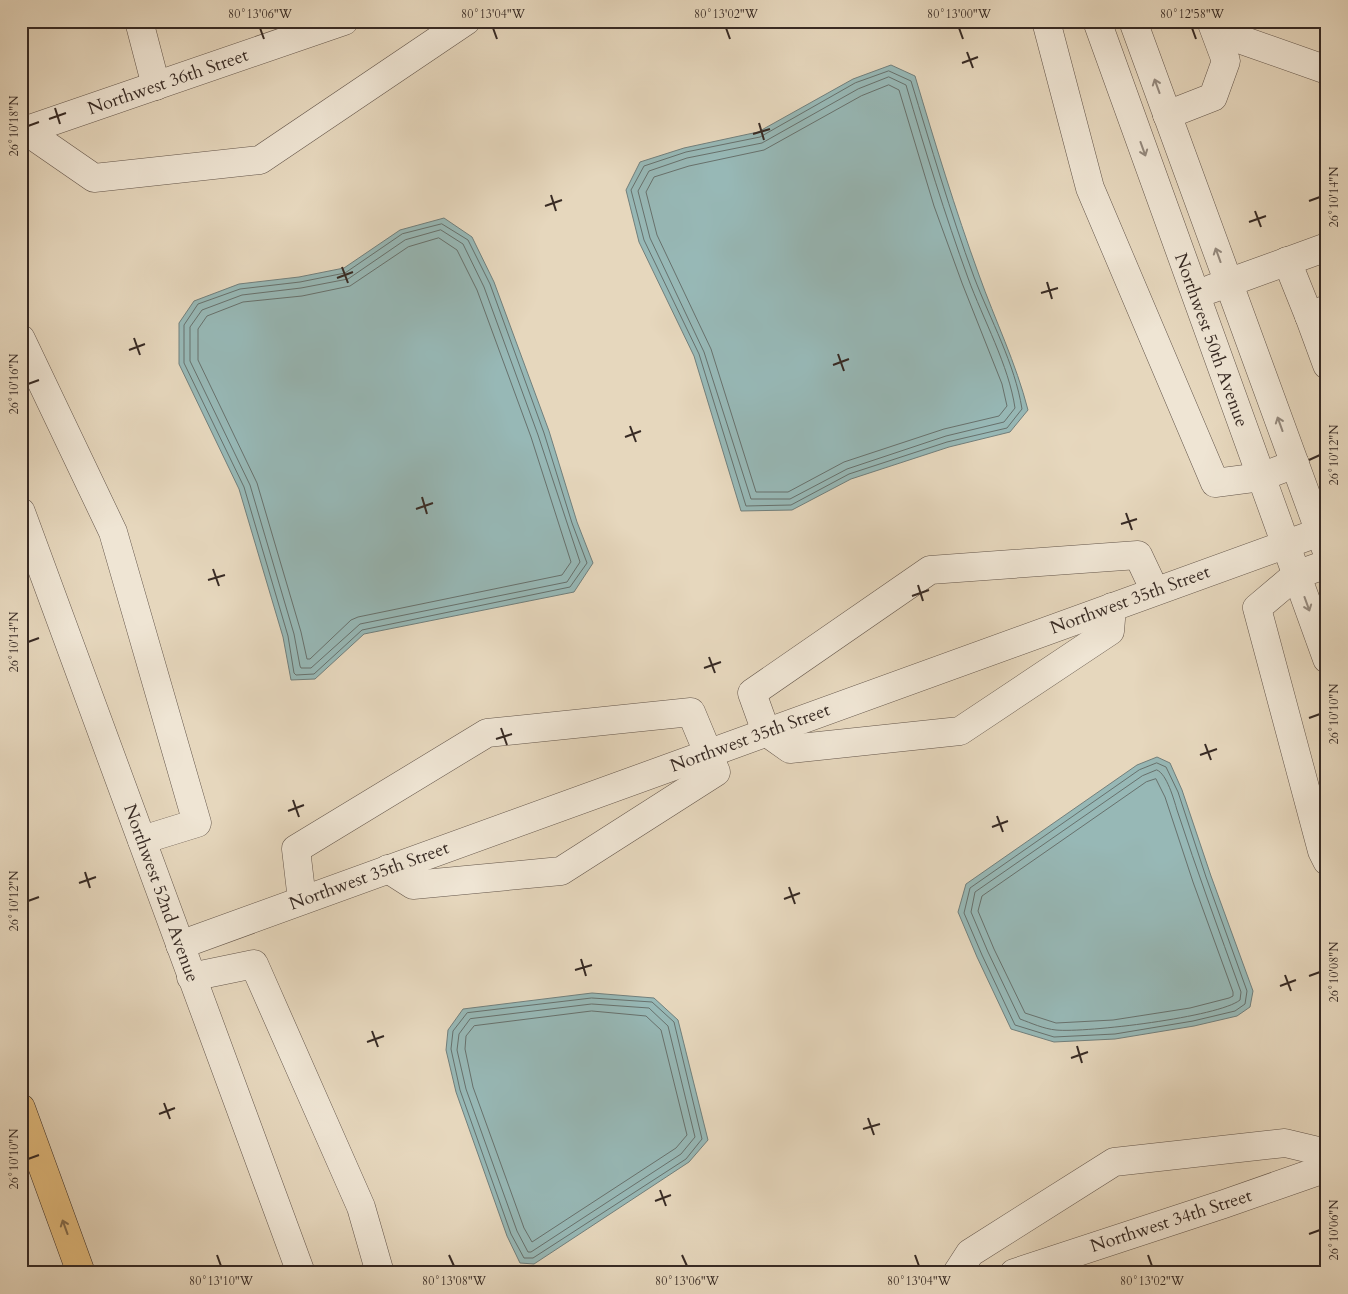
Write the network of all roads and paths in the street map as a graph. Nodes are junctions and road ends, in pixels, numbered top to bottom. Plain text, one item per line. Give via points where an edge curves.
1 (139, 21) edge
2 (344, 21) edge
3 (466, 21) edge
4 (1046, 21) edge
5 (1097, 21) edge
6 (1133, 21) edge
7 (1211, 21) edge
8 (1235, 40) edge
9 (1327, 70) edge
10 (156, 86) junction
11 (1167, 115) junction
12 (24, 132) edge
13 (1327, 247) edge
14 (1288, 261) junction
15 (1228, 283) junction
16 (1195, 295) junction
17 (1318, 313) edge
18 (21, 339) edge
19 (1327, 365) edge
20 (1295, 464) junction
21 (1261, 477) junction
22 (1318, 498) edge
23 (21, 512) edge
24 (1274, 514) junction
25 (1323, 542) edge
26 (1285, 544) junction
27 (1327, 564) edge
28 (1296, 575) junction
29 (1155, 591) junction
30 (1112, 607) junction
31 (1327, 659) edge
32 (766, 732) junction
33 (709, 754) junction
34 (142, 840) junction
35 (1327, 861) edge
36 (388, 870) junction
37 (302, 900) junction
38 (180, 945) junction
39 (191, 977) junction
40 (21, 1108) edge
41 (1327, 1153) edge
42 (1327, 1168) edge
43 (81, 1273) edge
44 (301, 1273) edge
45 (380, 1273) edge
46 (957, 1273) edge
47 (1014, 1273) edge

1 - 10 street
2 - 10 street, Northwest 36th Street
3 - 12 street via 260,160 94,178
4 - 21 street via 1090,188 1215,483
5 -> 16 street, Northwest 50th Avenue
11 -> 6 street, Northwest 50th Avenue
7 - 8 street
8 - 9 street
8 - 11 street via 1213,97
10 - 12 street, Northwest 36th Street
15 -> 11 street, Northwest 50th Avenue
13 - 14 street
14 - 15 street
14 - 17 street
15 - 16 street
20 -> 15 street, Northwest 50th Avenue
16 - 21 street, Northwest 50th Avenue
17 - 19 street
18 - 34 street via 113,532 197,823
20 - 21 street
20 - 22 street, Northwest 50th Avenue
21 - 24 street, Northwest 50th Avenue
22 - 24 street
22 - 25 street, Northwest 50th Avenue
23 - 34 street, Northwest 52nd Avenue
24 - 26 street, Northwest 50th Avenue
25 - 26 street, Northwest 35th Street
26 - 28 street, Northwest 50th Avenue
26 - 29 street, Northwest 35th Street
27 - 28 street
28 -> 31 street, Northwest 50th Avenue
28 - 35 street via 1256,608
29 - 30 street, Northwest 35th Street
29 - 32 street via 1138,554 930,570 752,693
30 - 32 street, Northwest 35th Street
30 - 32 street via 1110,631 960,731 790,749
32 - 33 street, Northwest 35th Street
33 - 36 street, Northwest 35th Street
33 - 36 street via 716,772 561,871 413,885
33 - 37 street via 691,712 487,733 296,849
34 - 38 street, Northwest 52nd Avenue
36 - 37 street, Northwest 35th Street
37 - 38 street, Northwest 35th Street
38 - 39 street, Northwest 52nd Avenue
39 - 44 street, Northwest 52nd Avenue
39 - 45 street via 254,964 361,1207
43 -> 40 highway
41 - 46 street via 1285,1142 1114,1162 970,1253
42 - 47 street, Northwest 34th Street

